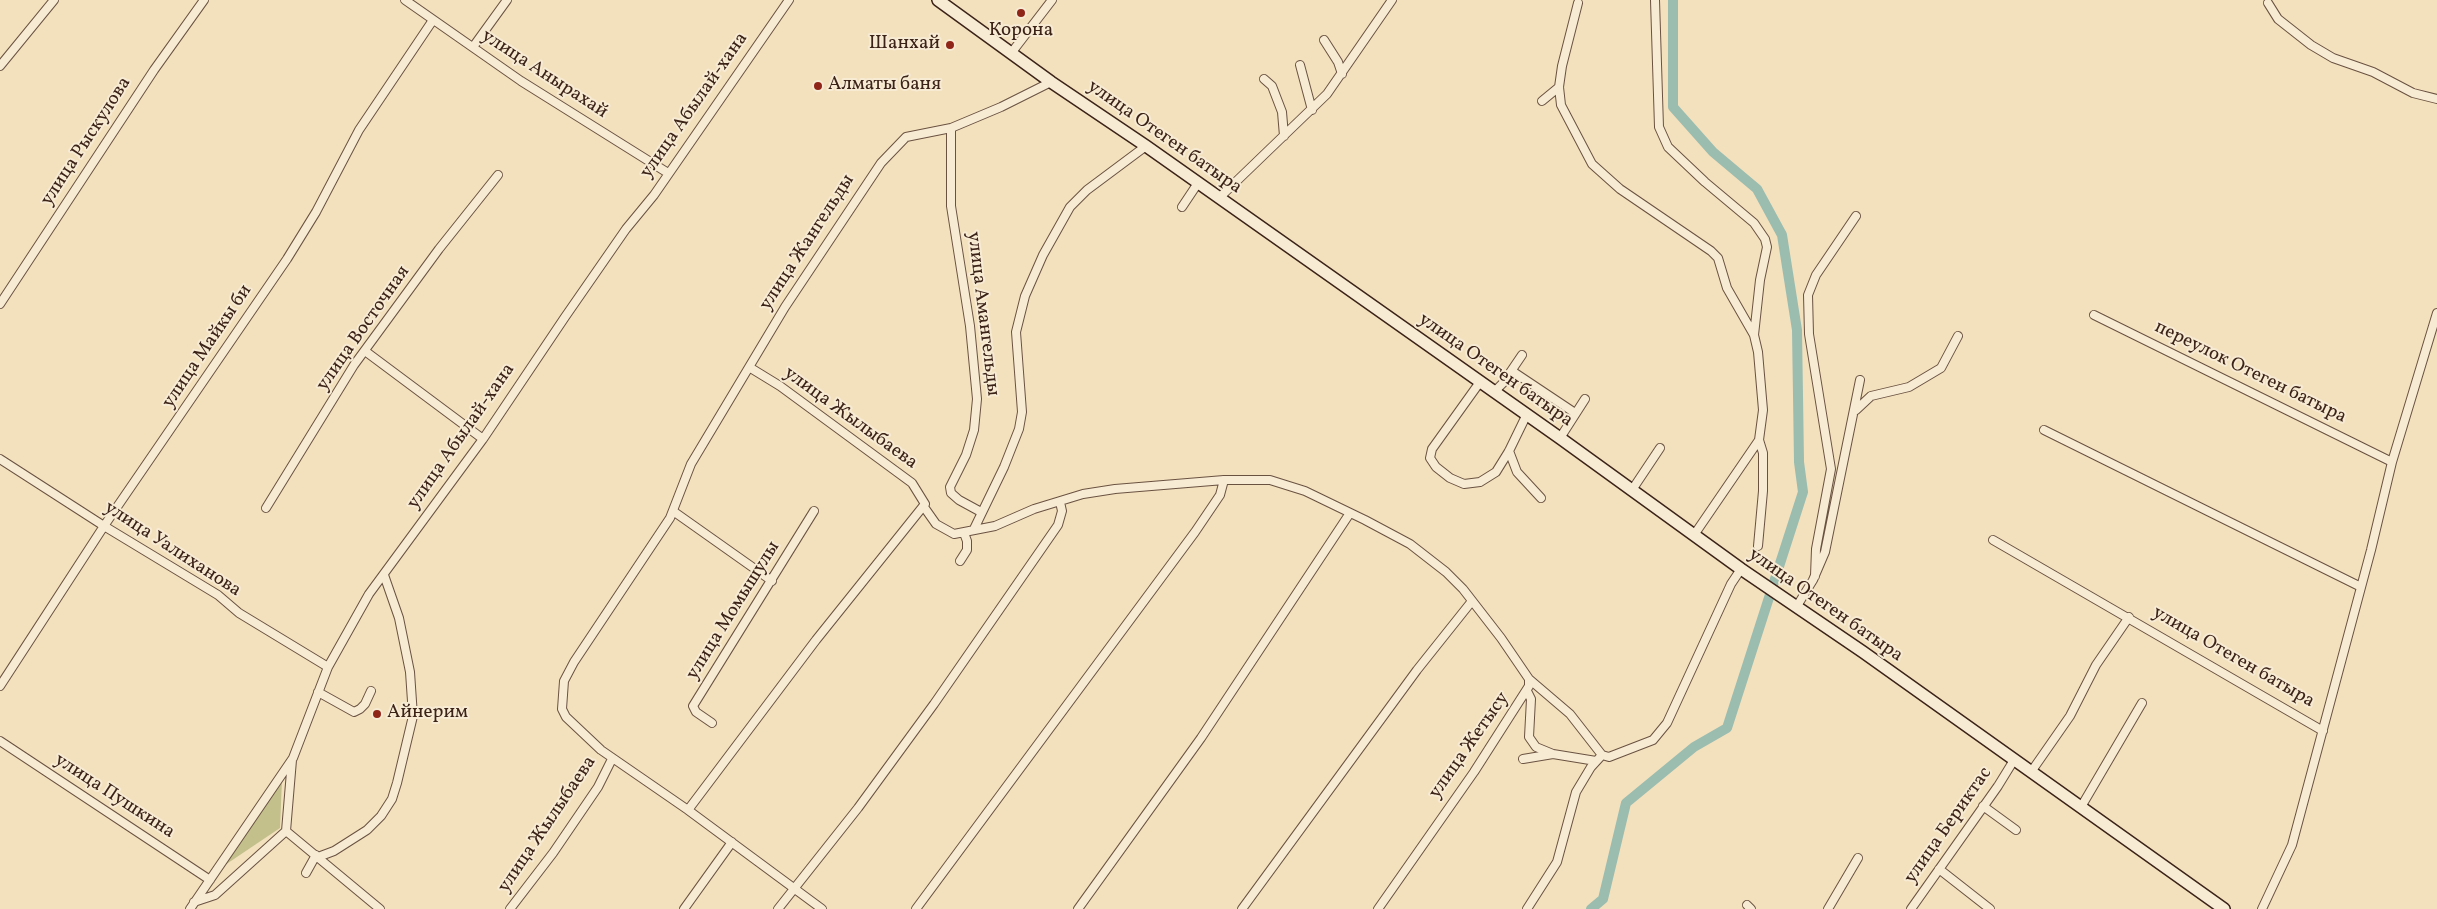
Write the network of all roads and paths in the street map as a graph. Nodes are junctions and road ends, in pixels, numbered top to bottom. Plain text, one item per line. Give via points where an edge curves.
1 (54, 0) edge
2 (204, 0) edge
3 (405, 0) edge
4 (508, 0) edge
5 (789, 0) edge
6 (938, 0) edge
7 (1052, 0) edge
8 (1392, 0) edge
9 (1654, 0) edge
10 (1578, 3) dead end
11 (2268, 3) dead end
12 (433, 20) junction
13 (1324, 40) dead end
14 (473, 47) junction
15 (1012, 52) junction
16 (1300, 65) dead end
17 (0, 66) edge
18 (1342, 74) junction
19 (1264, 79) dead end
20 (1051, 82) junction
21 (1560, 88) junction
22 (2437, 99) edge
23 (1542, 101) dead end
24 (1312, 110) junction
25 (952, 128) junction
26 (1284, 136) junction
27 (1146, 146) junction
28 (668, 173) junction
29 (498, 175) dead end
30 (1198, 183) junction
31 (1219, 198) junction
32 (1182, 207) dead end
33 (1856, 216) dead end
34 (0, 304) edge
35 (2437, 313) edge
36 (2094, 315) dead end
37 (1754, 336) junction
38 (1958, 336) dead end
39 (365, 351) junction
40 (1522, 355) dead end
41 (749, 367) junction
42 (1512, 370) junction
43 (1860, 380) dead end
44 (1480, 382) junction
45 (1494, 392) junction
46 (1585, 399) dead end
47 (1855, 411) junction
48 (1526, 414) junction
49 (1575, 414) junction
50 (2044, 430) dead end
51 (1560, 438) junction
52 (482, 439) junction
53 (1759, 440) junction
54 (1660, 448) dead end
55 (1509, 451) junction
56 (0, 459) edge
57 (2392, 462) junction
58 (1224, 480) junction
59 (1632, 490) junction
60 (1540, 498) dead end
61 (1060, 502) junction
62 (925, 505) junction
63 (266, 508) dead end
64 (673, 511) junction
65 (814, 511) dead end
66 (981, 512) junction
67 (1350, 513) junction
68 (917, 514) junction
69 (930, 517) junction
70 (104, 526) junction
71 (974, 530) junction
72 (964, 534) junction
73 (1694, 535) junction
74 (1993, 540) dead end
75 (1758, 546) dead end
76 (960, 561) dead end
77 (1741, 569) junction
78 (384, 575) junction
79 (1815, 576) junction
80 (772, 581) junction
81 (2361, 587) junction
82 (1472, 601) junction
83 (1798, 606) junction
84 (2128, 617) junction
85 (328, 667) junction
86 (1529, 679) junction
87 (0, 686) edge
88 (371, 691) dead end
89 (1527, 691) junction
90 (318, 692) junction
91 (2142, 702) dead end
92 (712, 723) dead end
93 (2323, 731) junction
94 (0, 741) edge
95 (1553, 754) junction
96 (1602, 755) junction
97 (293, 758) junction
98 (612, 759) junction
99 (1523, 759) dead end
100 (2014, 760) junction
101 (1596, 761) junction
102 (2032, 772) junction
103 (1984, 806) junction
104 (2081, 807) junction
105 (688, 810) junction
106 (2016, 830) dead end
107 (286, 831) junction
108 (732, 842) junction
109 (317, 856) junction
110 (1858, 858) dead end
111 (1939, 870) junction
112 (306, 873) dead end
113 (210, 880) junction
114 (795, 888) junction
115 (192, 906) edge
116 (380, 909) edge
117 (510, 909) edge
118 (684, 909) edge
119 (778, 909) edge
120 (822, 909) edge
121 (916, 909) edge
122 (1078, 909) edge
123 (1242, 909) edge
124 (1378, 909) edge
125 (1527, 909) edge
126 (1828, 909) edge
127 (1911, 909) edge
128 (1990, 909) edge
129 (2224, 909) edge
130 (2262, 909) edge

1 - 17 street
2 - 34 street, улица Рыскулова
3 - 12 street, улица Анырахай
4 - 14 street
5 - 28 street, улица Абылай-хана
6 - 15 main road, улица Отеген батыра
7 - 15 street
8 - 18 street
9 - 37 street via 1658,127 1668,147 1754,224 1765,240
10 - 21 street via 1562,66
11 - 22 street via 2278,19 2333,58 2373,72 2413,93
12 - 14 street, улица Анырахай
12 - 70 street, улица Майкы би via 359,130 287,259
13 - 18 street
14 - 28 street, улица Анырахай via 521,81
15 - 20 main road, улица Отеген батыра
16 - 24 street
18 - 24 street
19 - 26 street via 1272,86 1282,112
20 - 25 street, улица Жангельды
20 - 27 main road, улица Отеген батыра
21 - 23 street
21 - 37 street via 1561,105 1598,171 1718,258 1727,288
24 - 26 street
25 - 41 street, улица Жангельды via 906,138 881,163 824,246
25 - 66 street, улица Амангельды via 951,206 972,343 977,399 974,430 950,493
26 - 31 street
27 - 30 main road, улица Отеген батыра
27 - 66 street via 1087,190 1070,207 1043,255 1025,296 1016,332 1022,412 1019,429 1004,468
28 - 52 street, улица Абылай-хана
29 - 39 street, улица Восточная
30 - 31 main road, улица Отеген батыра
30 - 32 street
31 - 44 main road, улица Отеген батыра
33 - 79 street via 1816,275 1808,295 1809,334 1830,469 1816,549
35 - 57 street
36 - 57 street, переулок Отеген батыра
37 - 53 street via 1764,410
38 - 47 street via 1941,368 1909,388 1871,396
39 - 52 street
39 - 63 street, улица Восточная
40 - 42 street
41 - 62 street, улица Жылыбаева via 912,483
41 - 64 street, улица Жангельды via 691,464
42 - 45 street
42 - 49 street
43 - 47 street
44 - 45 main road, улица Отеген батыра
44 - 55 street via 1432,449 1430,458 1450,478 1464,484 1480,482 1496,472
45 - 48 main road, улица Отеген батыра
46 - 49 street
47 - 79 street via 1825,552
48 - 51 main road, улица Отеген батыра
48 - 55 street
49 - 51 street
50 - 81 street
51 - 59 main road, улица Отеген батыра
52 - 78 street, улица Абылай-хана
53 - 73 street
53 - 75 street via 1763,453 1763,491
54 - 59 street
55 - 60 street via 1517,472
56 - 70 street, улица Уалиханова
57 - 81 street
58 - 61 street, улица Жетысу via 1115,489
58 - 67 street, улица Жетысу via 1270,480
58 - 121 street via 1220,495 1194,532
59 - 73 main road, улица Отеген батыра
61 - 71 street, улица Жетысу via 995,526
61 - 114 street via 1062,511 1058,525 934,704
62 - 68 street
62 - 69 street, улица Жылыбаева
64 - 80 street
64 - 98 street, улица Жангельды via 564,682 562,709 566,717
65 - 80 street, улица Момышулы
66 - 71 street
67 - 82 street, улица Жетысу via 1430,557
67 - 122 street via 1201,738
68 - 69 street
68 - 105 street via 816,640
69 - 72 street via 944,530
70 - 85 street, улица Уалиханова
70 - 87 street, улица Майкы би
71 - 72 street, улица Жетысу
72 - 76 street via 968,541 967,550
73 - 77 main road, улица Отеген батыра
74 - 84 street
77 - 83 main road, улица Отеген батыра
77 - 96 street via 1660,733 1636,747 1609,757
78 - 85 street, улица Абылай-хана
78 - 109 street via 399,618 410,672 413,716 392,799 381,816 367,830 334,851
79 - 83 street
80 - 92 street, улица Момышулы via 693,706
81 - 93 street
82 - 86 street, улица Жетысу
82 - 123 street via 1417,670
83 - 100 main road, улица Отеген батыра
84 - 93 street, улица Отеген батыра
84 - 102 street, улица Отеген батыра via 2096,665 2070,716
85 - 90 street, улица Абылай-хана
86 - 89 street, улица Жетысу
86 - 96 street via 1570,714
88 - 90 street via 365,704 354,712
89 - 95 street via 1531,699 1529,736 1536,747
89 - 124 street, улица Жетысу
90 - 97 street, улица Абылай-хана
91 - 104 street
93 - 130 street via 2292,845
94 - 113 street, улица Пушкина
95 - 99 street
95 - 101 street
96 - 101 street
97 - 107 street
97 - 113 street, улица Абылай-хана
98 - 105 street, улица Жангельды
98 - 117 street, улица Жылыбаева via 598,787
100 - 102 main road, улица Отеген батыра
100 - 103 street, улица Бериктас
101 - 125 street via 1576,792 1557,862
102 - 104 main road, улица Отеген батыра
103 - 106 street
103 - 111 street, улица Бериктас
104 - 129 main road, улица Отеген батыра
105 - 108 street, улица Жангельды
107 - 109 street
107 - 115 street via 215,894
108 - 114 street, улица Жангельды
108 - 118 street
109 - 112 street
109 - 116 street
110 - 126 street
111 - 127 street, улица Бериктас
111 - 128 street
113 - 115 street, улица Абылай-хана
114 - 119 street
114 - 120 street, улица Жангельды

